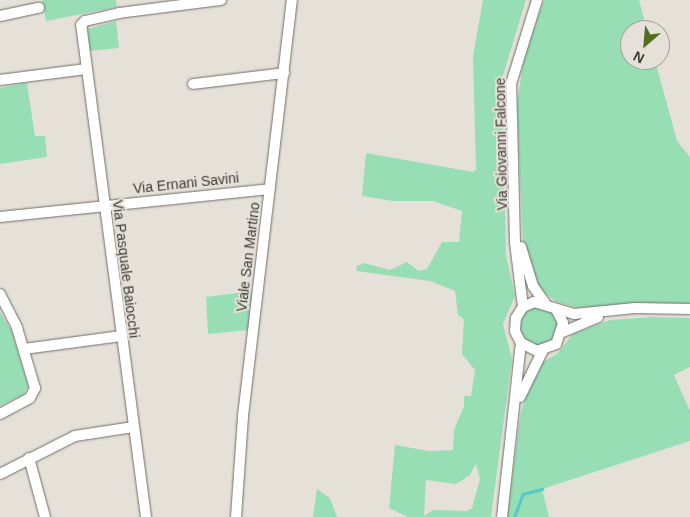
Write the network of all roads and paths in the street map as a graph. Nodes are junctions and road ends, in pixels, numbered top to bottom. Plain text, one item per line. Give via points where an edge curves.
1 (221, 0) edge
2 (292, 0) edge
3 (537, 0) edge
4 (39, 8) dead end
5 (0, 16) edge
6 (86, 69) junction
7 (284, 73) junction
8 (0, 80) edge
9 (193, 84) dead end
10 (270, 189) junction
11 (104, 206) junction
12 (0, 217) edge
13 (517, 232) junction
14 (0, 294) edge
15 (545, 303) junction
16 (523, 307) junction
17 (556, 309) junction
18 (690, 309) edge
19 (618, 311) junction
20 (563, 332) junction
21 (121, 336) junction
22 (521, 343) junction
23 (24, 349) junction
24 (543, 350) junction
25 (0, 414) edge
26 (513, 417) junction
27 (133, 427) junction
28 (29, 458) junction
29 (0, 474) edge
30 (45, 517) edge
31 (146, 517) edge
32 (236, 517) edge
33 (502, 517) edge

1 - 6 street, Via Pasquale Baiocchi via 119,12 81,24
2 - 7 street, Viale San Martino
3 - 13 street, Via Giovanni Falcone via 511,84
4 - 5 street
6 - 8 street
6 - 11 street, Via Pasquale Baiocchi
7 - 9 street
7 - 10 street, Viale San Martino
10 - 11 street, Via Ernani Savini
10 - 32 street, Viale San Martino via 243,416
11 - 12 street, Via Ernani Savini
11 - 21 street, Via Pasquale Baiocchi
13 - 15 street, Via Giovanni Falcone via 533,286
13 - 16 street, Via Giovanni Falcone
14 - 23 street
15 - 16 street
15 - 17 street
16 - 22 street via 514,325
17 - 19 street via 574,314
17 - 20 street
18 - 19 street
19 - 20 street
20 - 24 street via 556,344
21 - 23 street
21 - 27 street, Via Pasquale Baiocchi
22 - 24 street
22 - 26 street
23 - 25 street via 35,388 30,398
24 - 26 street via 528,376
26 - 33 street
27 - 28 street via 81,434
27 - 31 street, Via Pasquale Baiocchi
28 - 29 street
28 - 30 street

